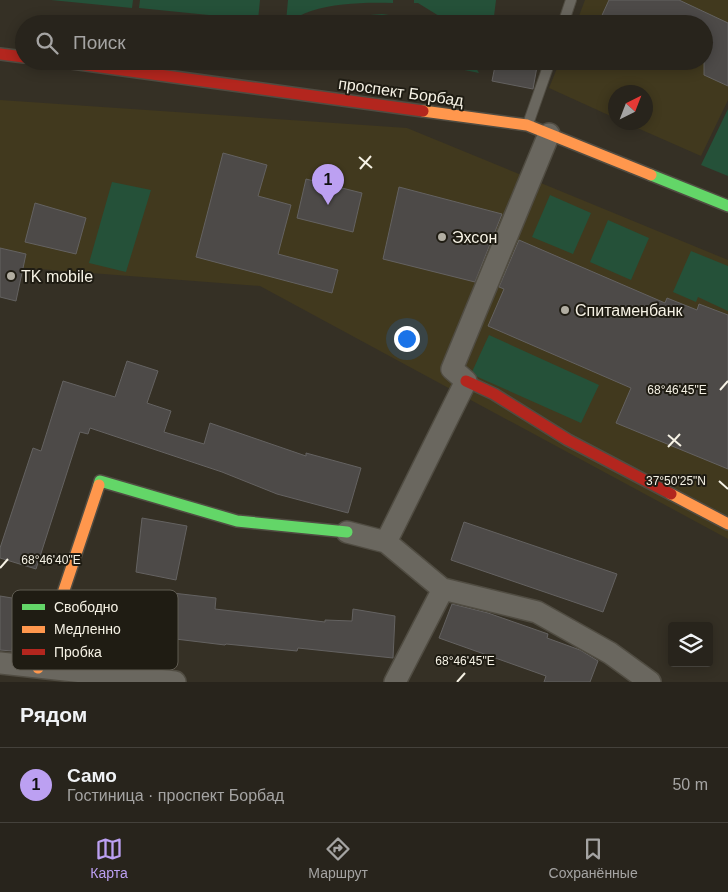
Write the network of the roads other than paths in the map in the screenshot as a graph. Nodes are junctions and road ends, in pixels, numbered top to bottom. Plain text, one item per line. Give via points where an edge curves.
1 (571, 0) edge
2 (566, 15) edge
3 (0, 54) edge
4 (15, 56) edge
5 (123, 70) edge
6 (547, 70) edge
7 (527, 125) junction
8 (549, 134) junction
9 (728, 206) edge
10 (466, 381) junction
11 (728, 524) edge
12 (347, 532) joint
13 (386, 542) junction
14 (440, 587) dead end
15 (64, 590) edge
16 (58, 670) edge
17 (175, 682) edge
18 (395, 682) edge
19 (650, 682) edge

1 - 2 lane
3 - 4 street
5 - 7 street, проспект Борбад
6 - 7 lane
7 - 8 street, проспект Борбад
8 - 9 street, проспект Борбад
8 - 10 street via 452,369
10 - 11 street via 494,394 568,440
10 - 13 street
12 - 13 street
12 - 15 street via 236,521 100,481
13 - 14 street
16 - 17 street
18 - 19 street via 443,589 537,612 610,653

